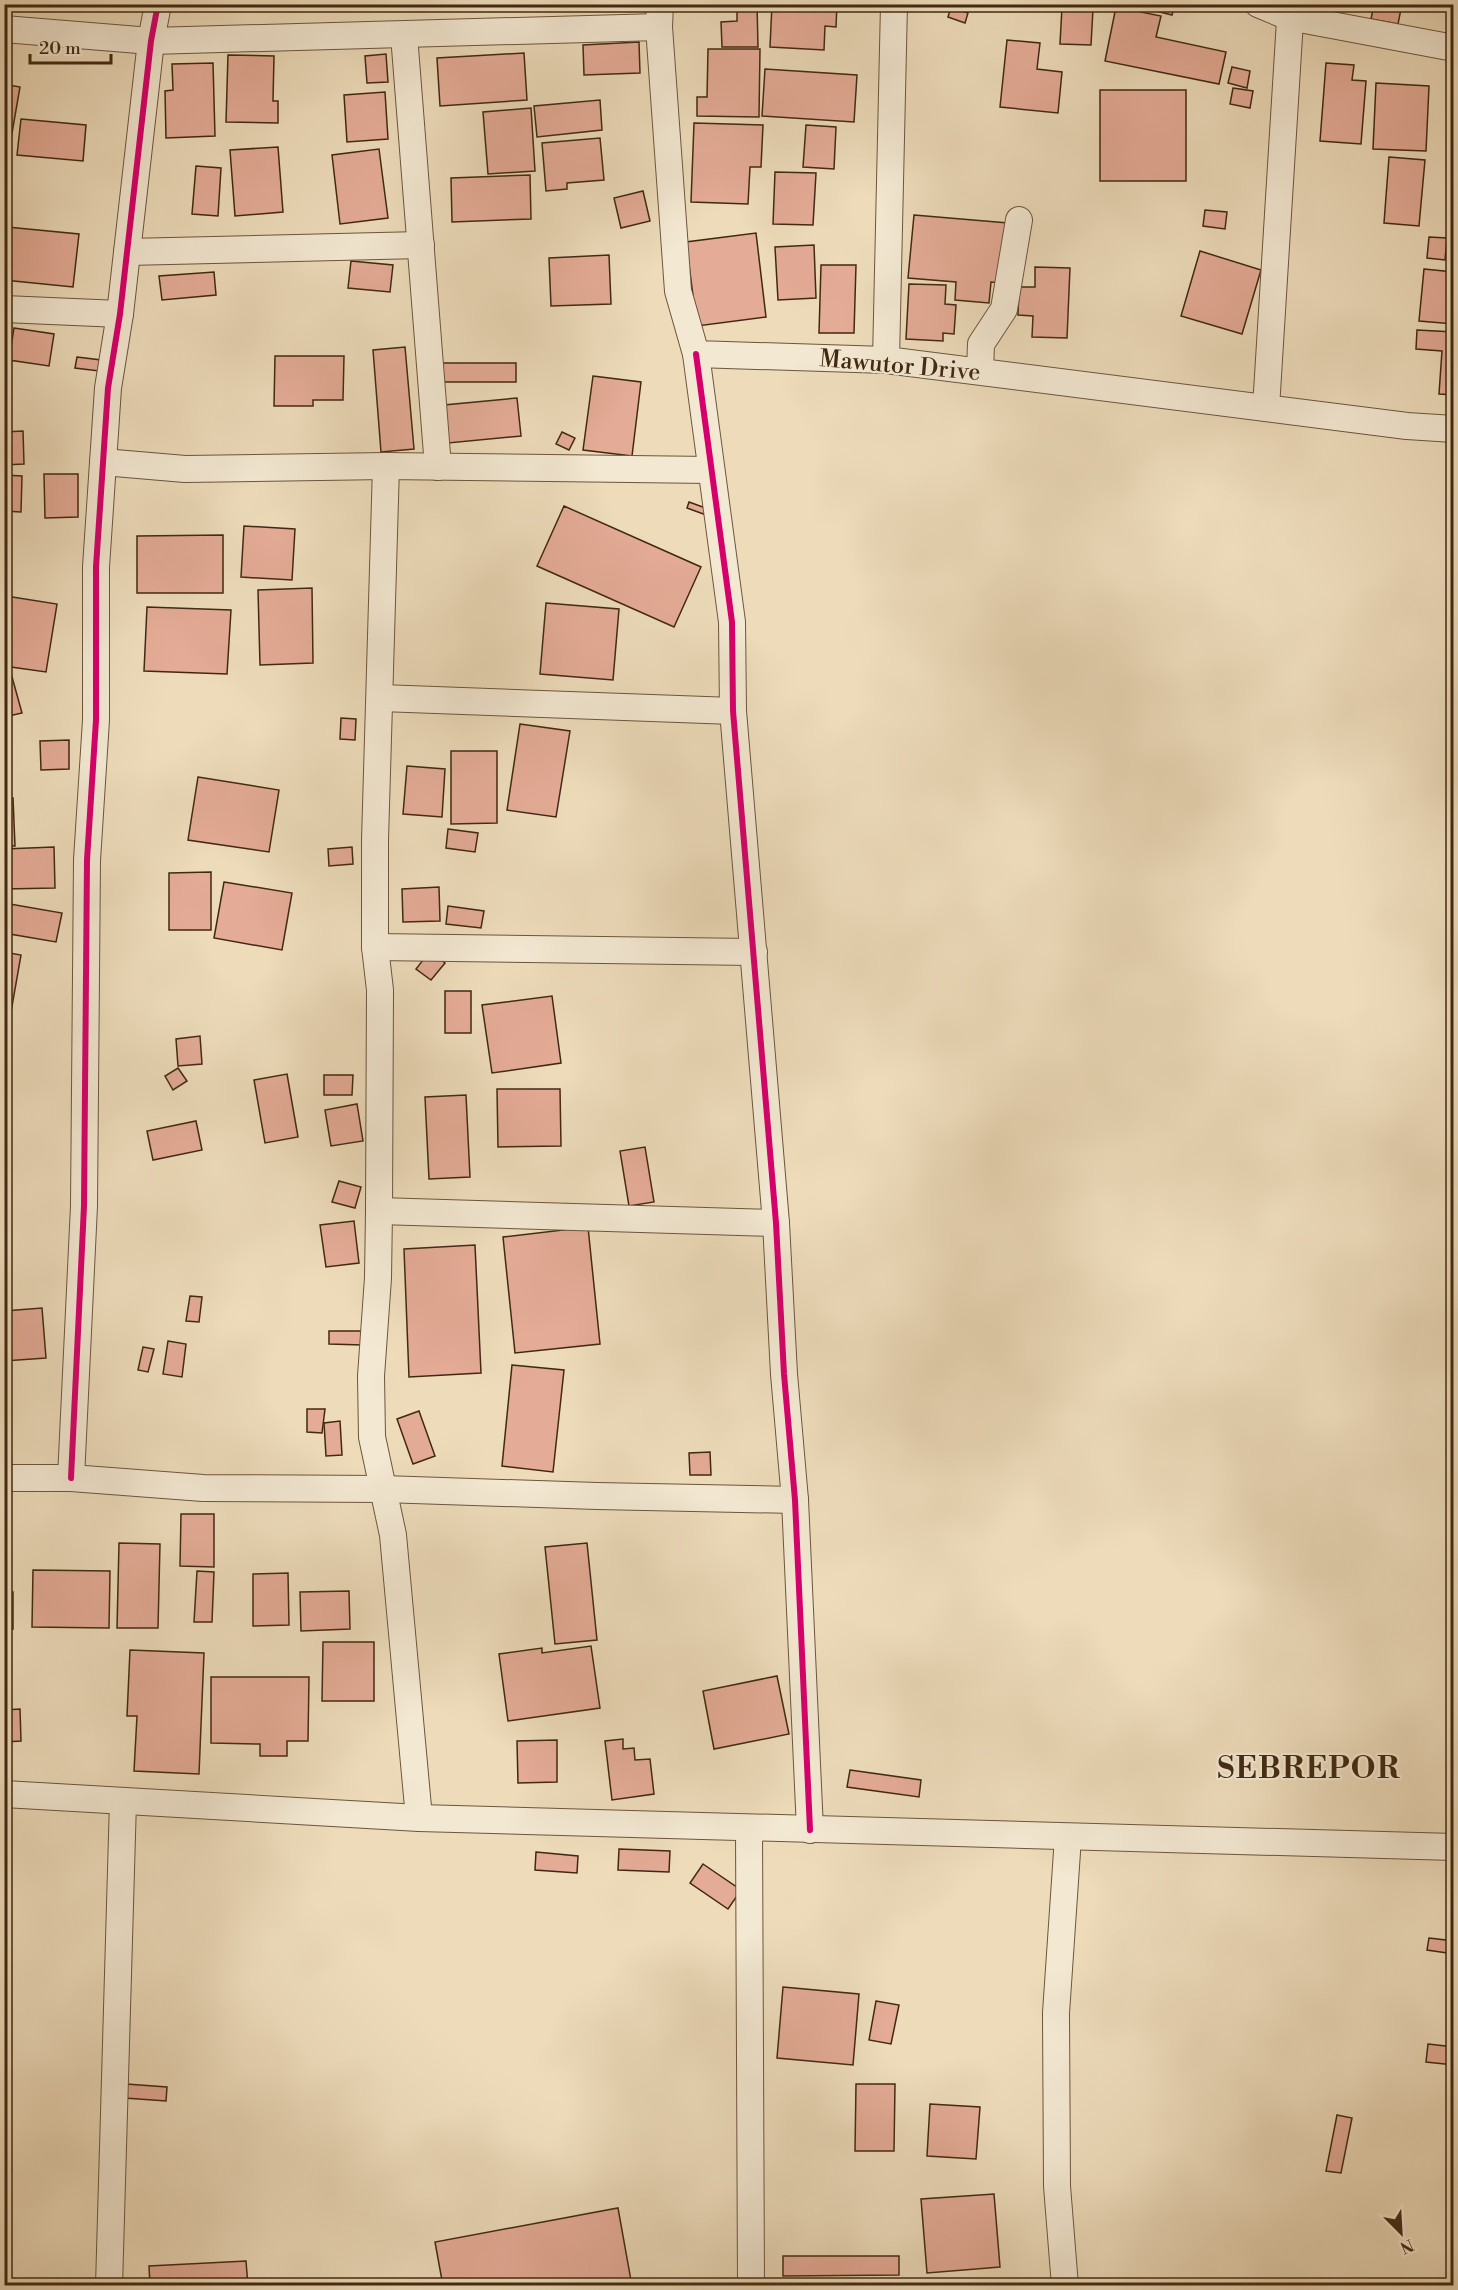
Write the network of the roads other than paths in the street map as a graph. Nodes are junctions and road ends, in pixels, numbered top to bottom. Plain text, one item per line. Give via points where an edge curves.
1 (158, 4) edge
2 (894, 4) edge
3 (1258, 4) edge
4 (1290, 11) edge
5 (659, 16) edge
6 (4, 29) edge
7 (404, 35) junction
8 (152, 41) junction
9 (1454, 48) edge
10 (1019, 220) dead end
11 (421, 245) junction
12 (127, 252) junction
13 (4, 309) edge
14 (120, 314) junction
15 (696, 354) junction
16 (886, 360) junction
17 (980, 371) junction
18 (1266, 408) junction
19 (1454, 429) edge
20 (104, 462) junction
21 (386, 466) junction
22 (438, 467) junction
23 (711, 470) junction
24 (381, 698) junction
25 (733, 711) junction
26 (375, 947) junction
27 (754, 952) junction
28 (379, 1211) junction
29 (776, 1223) junction
30 (4, 1478) edge
31 (70, 1478) junction
32 (383, 1489) junction
33 (795, 1500) junction
34 (4, 1794) edge
35 (123, 1801) junction
36 (418, 1818) junction
37 (749, 1828) junction
38 (810, 1830) junction
39 (1068, 1837) junction
40 (1454, 1847) edge
41 (109, 2286) edge
42 (751, 2286) edge
43 (1065, 2286) edge

1 - 8 street
2 - 16 street
3 - 4 street
4 - 9 street
4 - 18 street
5 - 7 street
5 - 15 street via 678,291
6 - 8 street
7 - 8 street
7 - 11 street
8 - 12 street
10 - 17 street via 1004,309 981,344
11 - 12 street
11 - 22 street
12 - 14 street
13 - 14 street
14 - 20 street via 108,388
15 - 16 street, Mawutor Drive
15 - 23 street
16 - 17 street, Mawutor Drive
17 - 18 street, Mawutor Drive
18 - 19 street, Mawutor Drive
20 - 21 street via 185,469
20 - 31 street via 96,567 96,720 87,860 84,1206
21 - 22 street
21 - 24 street
22 - 23 street
23 - 25 street via 732,622
24 - 25 street
24 - 26 street
25 - 27 street
26 - 27 street
26 - 28 street via 380,990
27 - 29 street
28 - 29 street
28 - 32 street via 371,1376 372,1437
29 - 33 street
30 - 31 street
31 - 32 street via 203,1488
32 - 33 street
32 - 36 street via 393,1535
33 - 38 street
34 - 35 street
35 - 36 street
35 - 41 street
36 - 37 street
37 - 38 street
37 - 42 street
38 - 39 street
39 - 40 street
39 - 43 street via 1056,2013 1057,2186

